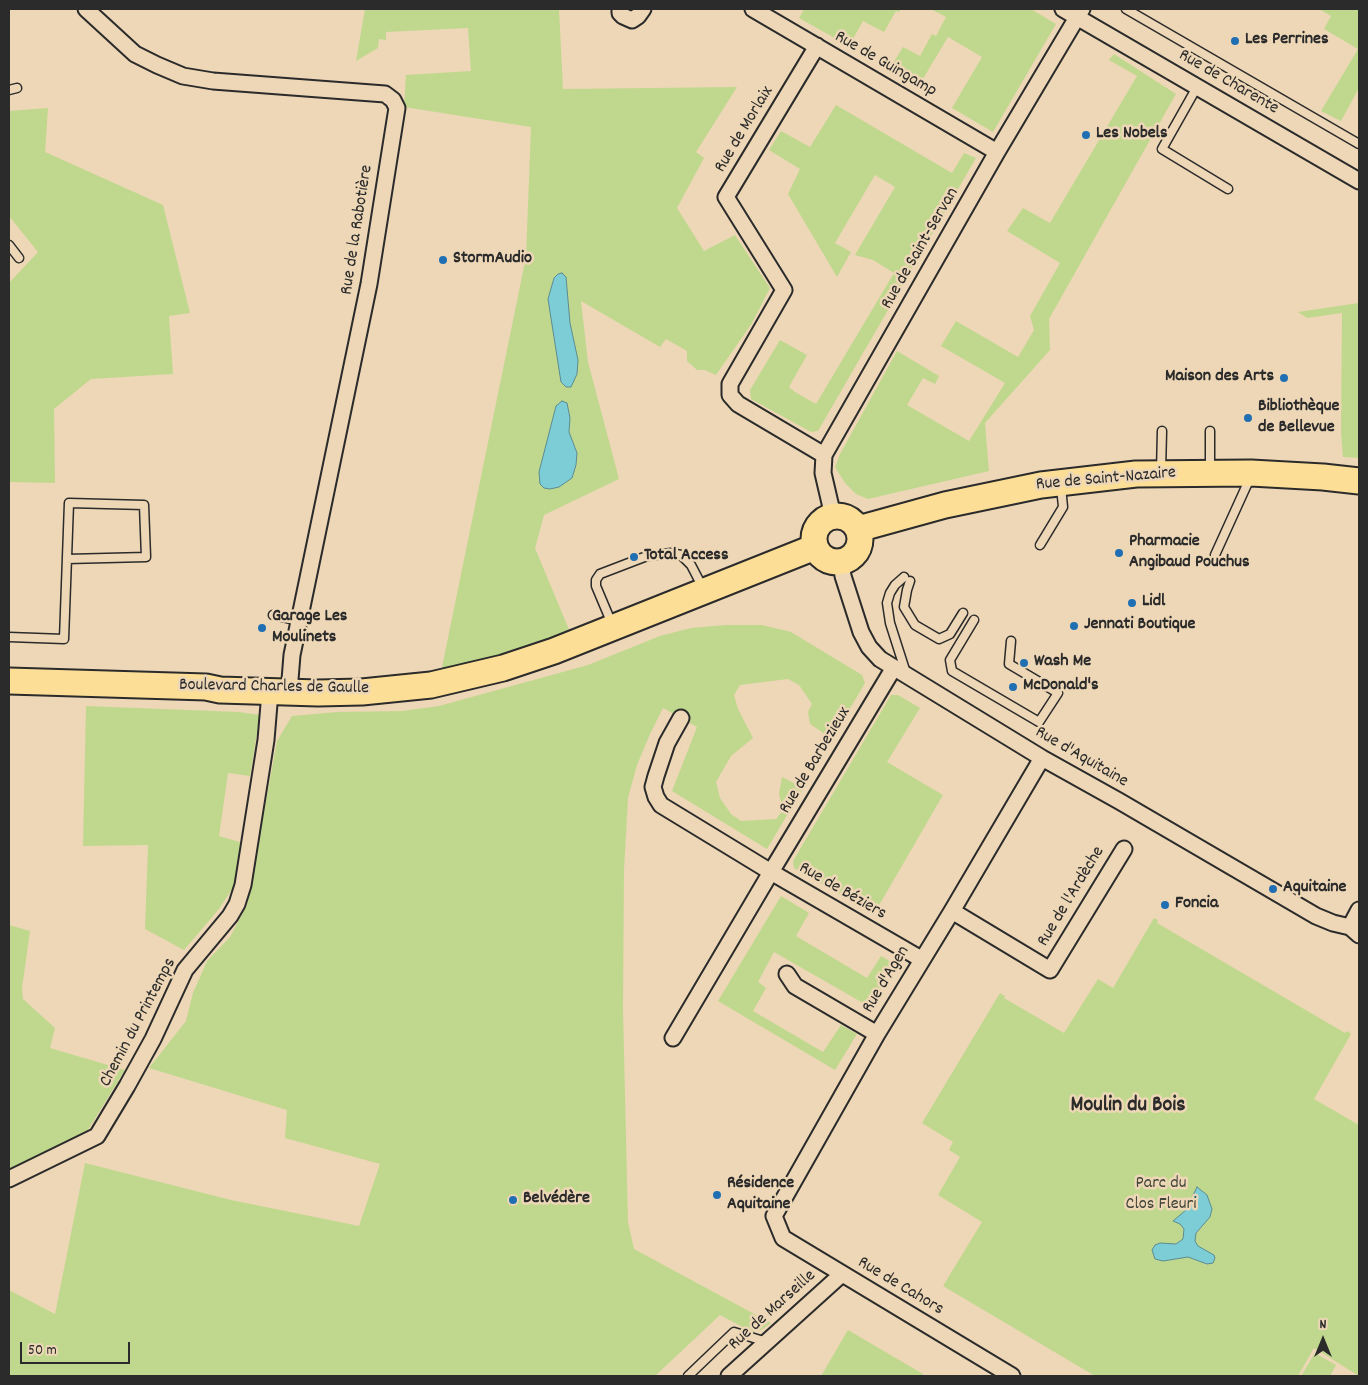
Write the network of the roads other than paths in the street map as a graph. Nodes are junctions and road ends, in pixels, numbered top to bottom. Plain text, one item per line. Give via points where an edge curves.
1 (86, 9) edge
2 (620, 9) edge
3 (643, 9) edge
4 (753, 9) edge
5 (1063, 9) edge
6 (1126, 9) edge
7 (1080, 13) edge
8 (817, 46) junction
9 (1197, 87) junction
10 (1359, 144) edge
11 (997, 152) junction
12 (1359, 181) edge
13 (1228, 189) dead end
14 (9, 246) edge
15 (19, 258) dead end
16 (1162, 430) dead end
17 (1210, 432) dead end
18 (824, 455) junction
19 (1210, 473) junction
20 (1251, 473) junction
21 (1161, 474) junction
22 (1359, 481) edge
23 (1060, 482) junction
24 (833, 516) junction
25 (858, 529) junction
26 (1040, 545) dead end
27 (815, 546) junction
28 (1215, 555) dead end
29 (66, 559) junction
30 (841, 562) junction
31 (704, 590) junction
32 (963, 612) dead end
33 (273, 615) dead end
34 (974, 620) dead end
35 (299, 621) junction
36 (613, 626) junction
37 (9, 638) edge
38 (1011, 641) dead end
39 (893, 669) junction
40 (907, 677) junction
41 (9, 681) edge
42 (280, 692) junction
43 (681, 718) dead end
44 (1042, 758) junction
45 (1124, 849) dead end
46 (771, 872) junction
47 (1359, 910) edge
48 (952, 911) junction
49 (1355, 931) edge
50 (921, 959) junction
51 (787, 974) dead end
52 (877, 1034) junction
53 (673, 1038) dead end
54 (9, 1179) edge
55 (776, 1224) joint
56 (842, 1274) junction
57 (767, 1342) junction
58 (688, 1376) edge
59 (729, 1376) edge
60 (1012, 1376) edge

1 - 35 street, Rue de la Rabotière via 136,54 183,76 385,94 393,100 396,108 369,284
2 - 3 street via 622,16 632,20
4 - 8 street, Rue de Guingamp
5 - 7 street, Rue de Charente
6 - 10 lane
7 - 9 street, Rue de Charente
7 - 11 street, Rue de Saint-Servan
8 - 11 street, Rue de Guingamp
8 - 18 street, Rue de Morlaix via 726,197 784,290 730,384 730,395 738,404
9 - 12 street, Rue de Charente
9 - 13 lane via 1162,149
11 - 18 street, Rue de Saint-Servan
14 - 15 lane
16 - 21 lane
17 - 19 lane
18 - 24 street via 823,473
19 - 20 main road, Rue de Saint-Nazaire
19 - 21 main road, Rue de Saint-Nazaire
20 - 22 main road, Rue de Saint-Nazaire
20 - 28 lane
21 - 23 main road, Rue de Saint-Nazaire
23 - 25 main road, Rue de Saint-Nazaire via 945,505
23 - 26 lane via 1062,507
24 - 25 main road via 850,519
24 - 27 main road via 818,525 814,533
25 - 30 main road via 857,552
27 - 30 main road via 823,558
27 - 31 main road, Boulevard Charles de Gaulle
29 - 29 lane via 68,503 144,505 146,557
29 - 37 lane via 64,639
30 - 39 street, Rue d'Aquitaine via 869,647
31 - 36 main road, Boulevard Charles de Gaulle
31 - 36 lane via 691,565 681,555 671,553 647,556 600,574 596,586
32 - 40 lane via 950,634 939,639 915,626 904,607 907,579 895,585 887,603
33 - 35 lane
34 - 38 lane via 950,660 952,671 1039,722 1058,693 1009,664
35 - 42 street, Rue de la Rabotière
36 - 42 main road, Boulevard Charles de Gaulle via 554,651 462,679 370,691
39 - 40 street, Rue d'Aquitaine
39 - 46 street, Rue de Barbezieux
40 - 44 street, Rue d'Aquitaine
41 - 42 main road, Boulevard Charles de Gaulle
42 - 54 street, Chemin du Printemps via 266,740 237,904 185,970 153,1039 97,1136
43 - 46 street, Rue de Béziers via 667,743 656,776 653,786 656,797 661,805
44 - 48 street, Rue d'Agen
44 - 49 street, Rue d'Aquitaine via 1316,916
45 - 48 street, Rue de l'Ardèche via 1050,970
46 - 50 street, Rue de Béziers
46 - 53 street, Rue de Barbezieux
47 - 49 street
48 - 50 street, Rue d'Agen
50 - 52 street, Rue d'Agen
51 - 52 street via 795,986
52 - 55 street, Rue d'Agen via 774,1216
55 - 56 street, Rue de Cahors via 783,1238
56 - 57 street, Rue de Marseille
56 - 60 street, Rue de Cahors
57 - 58 lane via 734,1332
57 - 59 street, Rue de Marseille

